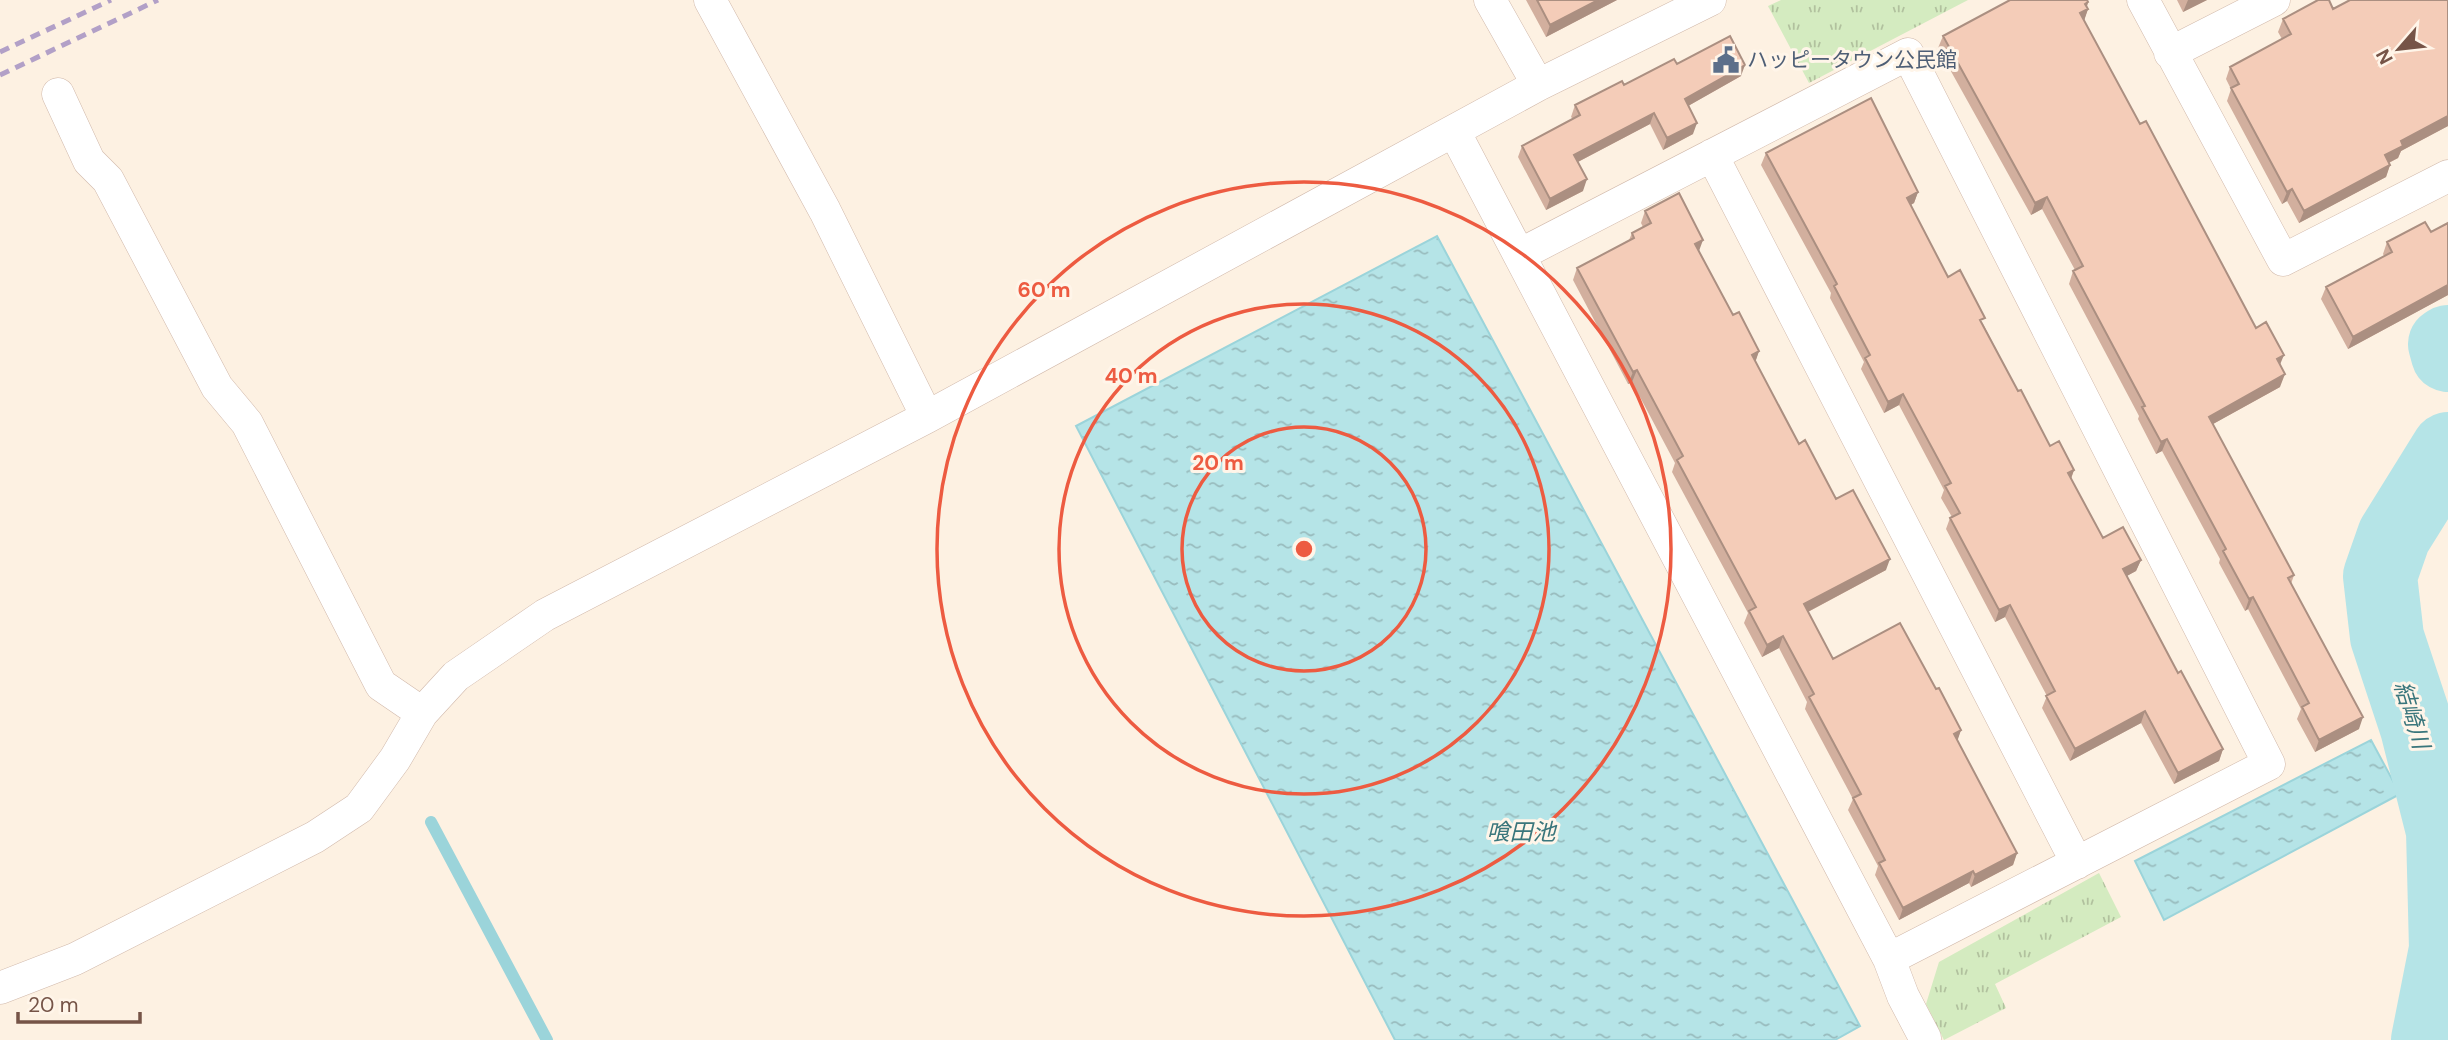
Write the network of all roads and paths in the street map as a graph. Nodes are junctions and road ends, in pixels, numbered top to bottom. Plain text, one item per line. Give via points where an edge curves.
1 (710, 0) edge
2 (1490, 0) edge
3 (1710, 0) edge
4 (2143, 0) edge
5 (2274, 0) edge
6 (2171, 53) junction
7 (1538, 86) junction
8 (58, 94) dead end
9 (1454, 131) junction
10 (1712, 155) junction
11 (2448, 176) edge
12 (1519, 255) junction
13 (927, 417) junction
14 (422, 713) junction
15 (2077, 863) junction
16 (1889, 960) junction
17 (0, 988) edge
18 (1925, 1038) dead end

1 - 13 street via 825,211
2 - 7 street
3 - 7 street
4 - 6 street
5 - 6 street
6 - 11 street via 2283,260
7 - 9 street
8 - 14 street via 89,161 108,180 217,387 247,423 381,685
9 - 12 street
9 - 13 street
10 - 12 street
10 - 15 street
10 - 15 street via 1908,54 2269,764
12 - 16 street
13 - 14 street via 545,615 456,676
14 - 17 street via 359,808 326,830 75,959
15 - 16 street
16 - 18 street

